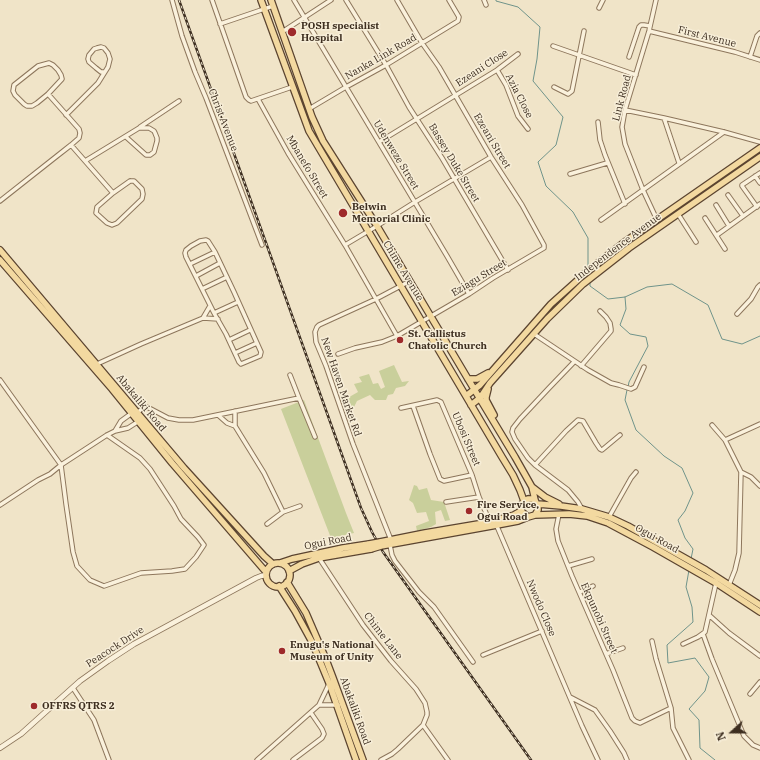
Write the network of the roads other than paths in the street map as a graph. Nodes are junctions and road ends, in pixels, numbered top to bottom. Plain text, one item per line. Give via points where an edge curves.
1 (172, 0) edge
2 (212, 0) edge
3 (261, 0) edge
4 (294, 0) edge
5 (331, 0) edge
6 (346, 0) edge
7 (397, 0) edge
8 (450, 0) edge
9 (484, 0) edge
10 (603, 0) edge
11 (656, 0) edge
12 (272, 3) edge
13 (486, 5) dead end
14 (264, 8) junction
15 (599, 8) dead end
16 (304, 17) junction
17 (220, 24) junction
18 (650, 26) junction
19 (584, 31) dead end
20 (649, 31) junction
21 (282, 32) junction
22 (760, 33) edge
23 (422, 43) junction
24 (553, 46) dead end
25 (518, 54) dead end
26 (580, 56) junction
27 (629, 57) dead end
28 (750, 57) junction
29 (760, 60) edge
30 (386, 65) junction
31 (497, 70) junction
32 (104, 72) junction
33 (636, 75) junction
34 (292, 87) junction
35 (346, 87) junction
36 (554, 87) dead end
37 (48, 94) junction
38 (455, 96) junction
39 (258, 99) junction
40 (179, 100) dead end
41 (309, 109) junction
42 (625, 110) junction
43 (66, 115) junction
44 (664, 118) junction
45 (417, 119) junction
46 (598, 122) dead end
47 (139, 128) junction
48 (528, 129) dead end
49 (724, 132) junction
50 (126, 136) junction
51 (379, 142) junction
52 (760, 142) edge
53 (72, 145) junction
54 (760, 148) edge
55 (491, 157) junction
56 (760, 157) edge
57 (85, 161) junction
58 (607, 162) junction
59 (679, 163) junction
60 (760, 173) edge
61 (570, 174) dead end
62 (755, 176) junction
63 (454, 179) junction
64 (760, 183) edge
65 (643, 190) junction
66 (113, 193) junction
67 (728, 195) dead end
68 (0, 201) edge
69 (415, 202) junction
70 (625, 204) junction
71 (716, 205) dead end
72 (758, 206) edge
73 (678, 214) junction
74 (743, 216) junction
75 (705, 218) dead end
76 (601, 220) dead end
77 (657, 220) junction
78 (377, 226) junction
79 (730, 226) junction
80 (368, 231) junction
81 (717, 235) junction
82 (696, 242) dead end
83 (345, 244) junction
84 (262, 245) dead end
85 (544, 248) joint
86 (725, 249) dead end
87 (0, 250) edge
88 (215, 252) junction
89 (0, 260) edge
90 (220, 263) junction
91 (190, 264) junction
92 (508, 270) junction
93 (196, 276) junction
94 (226, 277) junction
95 (410, 281) junction
96 (760, 285) edge
97 (401, 286) junction
98 (202, 288) junction
99 (469, 294) junction
100 (376, 299) junction
101 (238, 302) junction
102 (210, 306) junction
103 (600, 311) dead end
104 (214, 313) junction
105 (737, 314) dead end
106 (431, 316) junction
107 (203, 318) junction
108 (218, 319) junction
109 (422, 321) junction
110 (250, 330) junction
111 (534, 334) junction
112 (397, 336) junction
113 (228, 340) junction
114 (257, 343) junction
115 (234, 353) junction
116 (338, 354) dead end
117 (574, 362) junction
118 (97, 364) junction
119 (581, 366) junction
120 (644, 367) dead end
121 (492, 371) junction
122 (290, 375) dead end
123 (468, 379) junction
124 (0, 380) edge
125 (490, 383) junction
126 (474, 390) junction
127 (466, 396) junction
128 (299, 398) junction
129 (480, 398) junction
130 (472, 405) junction
131 (413, 406) junction
132 (401, 408) dead end
133 (236, 411) junction
134 (135, 412) junction
135 (218, 414) junction
136 (140, 420) junction
137 (760, 424) edge
138 (712, 425) dead end
139 (235, 426) junction
140 (115, 431) junction
141 (501, 434) junction
142 (107, 435) junction
143 (620, 435) dead end
144 (315, 437) dead end
145 (725, 440) junction
146 (535, 465) junction
147 (61, 466) junction
148 (636, 472) dead end
149 (740, 472) junction
150 (472, 475) junction
151 (760, 486) edge
152 (532, 487) junction
153 (480, 496) junction
154 (446, 502) dead end
155 (524, 502) junction
156 (536, 502) junction
157 (0, 505) edge
158 (300, 506) dead end
159 (560, 506) junction
160 (582, 509) junction
161 (521, 511) junction
162 (283, 512) junction
163 (559, 514) junction
164 (535, 515) junction
165 (528, 517) junction
166 (609, 517) junction
167 (494, 522) junction
168 (267, 524) dead end
169 (390, 542) junction
170 (370, 546) junction
171 (318, 558) junction
172 (592, 558) dead end
173 (280, 563) junction
174 (273, 564) junction
175 (690, 565) junction
176 (568, 566) junction
177 (289, 571) junction
178 (266, 574) junction
179 (287, 582) junction
180 (716, 584) junction
181 (729, 585) junction
182 (279, 586) junction
183 (593, 586) dead end
184 (580, 592) junction
185 (760, 605) edge
186 (760, 612) edge
187 (709, 615) junction
188 (309, 629) junction
189 (542, 631) junction
190 (703, 634) junction
191 (652, 641) dead end
192 (683, 644) dead end
193 (623, 648) dead end
194 (606, 654) junction
195 (483, 655) dead end
196 (760, 656) edge
197 (473, 662) dead end
198 (332, 682) junction
199 (760, 682) edge
200 (73, 688) junction
201 (750, 694) dead end
202 (570, 696) junction
203 (340, 704) junction
204 (319, 705) junction
205 (671, 708) junction
206 (311, 713) junction
207 (423, 725) junction
208 (0, 748) edge
209 (760, 748) edge
210 (109, 760) edge
211 (257, 760) edge
212 (293, 760) edge
213 (356, 760) edge
214 (363, 760) edge
215 (381, 760) edge
216 (448, 760) edge
217 (598, 760) edge
218 (627, 760) edge
219 (689, 760) edge

1 - 84 street, Christ Avenue via 195,72
2 - 17 street
3 - 14 main road, Chime Avenue
4 - 16 street, Udenweze Street
5 - 16 street
6 - 30 street, Bassey Duke Street
7 - 23 street, Ezeani Street
8 - 23 street, Nanka Link Road via 459,17 458,21
9 - 13 street
10 - 15 street
11 - 18 street, Link Road
12 - 14 street
12 - 21 main road, Chime Avenue
14 - 17 street
14 - 34 main road, Chime Avenue
16 - 21 street
16 - 35 street, Udenweze Street
17 - 39 street via 246,97 251,101
18 - 20 street, Link Road
18 - 27 street via 639,27
19 - 26 street
20 - 28 street, First Avenue
20 - 33 street, Link Road
21 - 41 main road, Chime Avenue
22 - 28 street
23 - 30 street, Nanka Link Road
23 - 38 street, Ezeani Street
24 - 26 street
25 - 31 street, Ezeani Close
26 - 33 street
26 - 36 street via 572,92 568,94
28 - 29 street, First Avenue
30 - 35 street, Nanka Link Road
30 - 45 street, Bassey Duke Street
31 - 38 street, Ezeani Close
31 - 48 street, Azia Close via 518,116
32 - 32 street via 110,59 101,47 94,49 88,59
32 - 43 street via 98,83
33 - 42 street, Link Road
34 - 39 street
34 - 80 main road, Chime Avenue via 309,131
35 - 41 street, Nanka Link Road
35 - 51 street, Udenweze Street
37 - 37 street via 37,103 27,106 15,95 13,88 38,66 49,63 58,70 62,79
37 - 43 street
38 - 45 street, Ezeani Close
38 - 55 street, Ezeani Street
39 - 83 street, Mbanefo Street via 288,153
40 - 47 street
41 - 78 main road, Chime Avenue via 323,141
42 - 44 street
42 - 65 street, Link Road via 623,136
43 - 53 street via 80,132 79,138
44 - 49 street
44 - 59 street
45 - 51 street, Ezeani Close
45 - 63 street, Bassey Duke Street
46 - 58 street
47 - 50 street
47 - 50 street via 154,131 157,141 153,154 146,156
49 - 52 street
49 - 59 street
50 - 57 street
51 - 69 street, Udenweze Street
53 - 57 street
53 - 68 street
54 - 77 main road, Independence Avenue
55 - 63 street
55 - 85 street, Ezeani Street via 522,205
56 - 73 main road, Independence Avenue
57 - 66 street
58 - 61 street
58 - 70 street
59 - 65 street
60 - 62 street
62 - 64 street
62 - 72 street via 742,186
63 - 69 street
63 - 92 street, Bassey Duke Street
65 - 70 street
65 - 77 street, Link Road
66 - 66 street via 96,211 107,223 112,224 117,223 138,204 143,194 142,189 131,181
67 - 74 street
69 - 78 street
69 - 99 street, Udenweze Street
70 - 76 street
71 - 79 street
72 - 74 street
73 - 82 street
73 - 111 main road, Independence Avenue via 594,274 562,303
74 - 79 street
75 - 81 street
77 - 121 main road, Independence Avenue via 593,267 551,304
78 - 80 street
78 - 95 main road, Chime Avenue
79 - 81 street
80 - 83 street
80 - 97 main road, Chime Avenue
81 - 86 street
83 - 100 street, Mbanefo Street
85 - 92 street, Eziagu Street
87 - 118 main road, Abakaliki Road
88 - 90 street
88 - 91 street
88 - 91 street via 208,241 200,241 186,250
89 - 134 main road, Abakaliki Road via 107,384
90 - 93 street
90 - 94 street
91 - 93 street
92 - 99 street, Eziagu Street
93 - 98 street
94 - 98 street
94 - 101 street
95 - 97 street, New Haven Market Rd
95 - 106 main road, Chime Avenue
96 - 105 street
97 - 100 street, New Haven Market Rd
97 - 109 main road, Chime Avenue
98 - 102 street
99 - 106 street, Eziagu Street
100 - 112 street, Mbanefo Street
100 - 169 street, New Haven Market Rd via 319,325 315,336
101 - 104 street
101 - 110 street
102 - 104 street
102 - 107 street
103 - 119 street via 612,329
104 - 108 street
106 - 109 street, Eziagu Street
106 - 123 main road, Chime Avenue
107 - 108 street
107 - 118 street
108 - 113 street
109 - 112 street
109 - 127 main road, Chime Avenue
110 - 113 street
110 - 114 street
111 - 117 street
111 - 125 main road, Independence Avenue
112 - 116 street
113 - 115 street
114 - 115 street
114 - 115 street via 260,356 241,364
117 - 119 street
117 - 146 street via 513,428 513,435
118 - 134 main road, Abakaliki Road
119 - 120 street via 612,383 630,388 635,387
121 - 123 main road via 477,379
121 - 126 main road, Independence Avenue
122 - 128 street
123 - 126 main road, Chime Avenue
124 - 147 street
125 - 129 main road, Independence Avenue
125 - 141 main road via 486,400
126 - 127 main road, Independence Avenue
126 - 129 main road, Chime Avenue
127 - 130 main road, Chime Avenue
128 - 133 street
128 - 144 street
129 - 130 main road, Independence Avenue
129 - 141 main road, Chime Avenue
130 - 155 main road, Chime Avenue via 512,475
131 - 132 street, Ubosi Street
131 - 150 street, Ubosi Street via 437,400 441,402
131 - 150 street via 440,479 444,481
133 - 135 street
133 - 139 street
134 - 135 street via 147,407 168,418 184,421
134 - 136 main road, Abakaliki Road
134 - 140 street via 121,421
135 - 139 street via 227,423
136 - 140 street
136 - 174 main road, Abakaliki Road
136 - 178 main road, Abakaliki Road via 172,463
137 - 145 street
138 - 145 street
139 - 162 street via 264,473
140 - 142 street
141 - 152 main road, Chime Avenue
142 - 147 street
142 - 147 street via 140,458 150,469 181,519 204,545 185,569 141,572 104,586 90,580 77,566 73,552
143 - 146 street via 603,450 600,449 583,421 578,420
145 - 149 street
146 - 160 street via 568,490
147 - 157 street
148 - 166 street
149 - 151 street via 751,477
149 - 181 street via 739,553
150 - 153 street, Ubosi Street
152 - 156 main road, Chime Avenue
152 - 159 main road
153 - 154 street
153 - 167 street, Ubosi Street
155 - 156 main road via 532,499
155 - 161 main road
156 - 159 main road, Ogui Road
156 - 164 main road via 538,510
158 - 162 street
159 - 160 main road, Ogui Road
160 - 166 main road, Ogui Road
161 - 165 main road
161 - 167 main road, Ogui Road
162 - 168 street
163 - 164 main road, Ogui Road
163 - 175 main road, Ogui Road via 587,516 608,523
163 - 176 street, Ekpunobi Street via 556,534
164 - 165 main road
165 - 167 main road, Ogui Road via 518,521
166 - 175 main road, Ogui Road
167 - 169 main road, Ogui Road
167 - 189 street, Nwodo Close
169 - 170 main road, Ogui Road, bridge
169 - 197 street, New Haven Market Rd via 395,560 434,607
170 - 171 main road, Ogui Road
170 - 173 main road, Ogui Road via 343,548
171 - 177 main road, Ogui Road
171 - 207 street, Chime Lane via 363,625 425,703 427,715
172 - 176 street
173 - 174 main road
173 - 177 main road
174 - 178 main road
175 - 180 main road, Ogui Road
175 - 181 main road, Ogui Road
176 - 184 street, Ekpunobi Street
177 - 179 main road via 290,577
178 - 182 main road via 271,584
178 - 200 street, Peacock Drive via 134,644
179 - 182 main road
179 - 188 main road, Abakaliki Road via 306,614
180 - 186 main road, Ogui Road
180 - 187 street
181 - 185 main road, Ogui Road
182 - 188 main road, Abakaliki Road
183 - 184 street
184 - 194 street, Ekpunobi Street
187 - 190 street
187 - 196 street
188 - 198 main road, Abakaliki Road
189 - 195 street
189 - 202 street, Nwodo Close
190 - 192 street
190 - 209 street via 744,736
191 - 205 street
193 - 194 street
194 - 205 street, Ekpunobi Street via 635,721 640,723
198 - 203 main road, Abakaliki Road
198 - 204 street
199 - 201 street
200 - 208 street, Peacock Drive
200 - 210 street via 94,720
202 - 217 street, Nwodo Close
202 - 218 street via 595,710
203 - 204 street
203 - 213 main road, Abakaliki Road
203 - 214 main road, Abakaliki Road
204 - 206 street
205 - 219 street via 673,728
206 - 211 street
206 - 212 street via 324,734
207 - 215 street via 398,749
207 - 216 street

